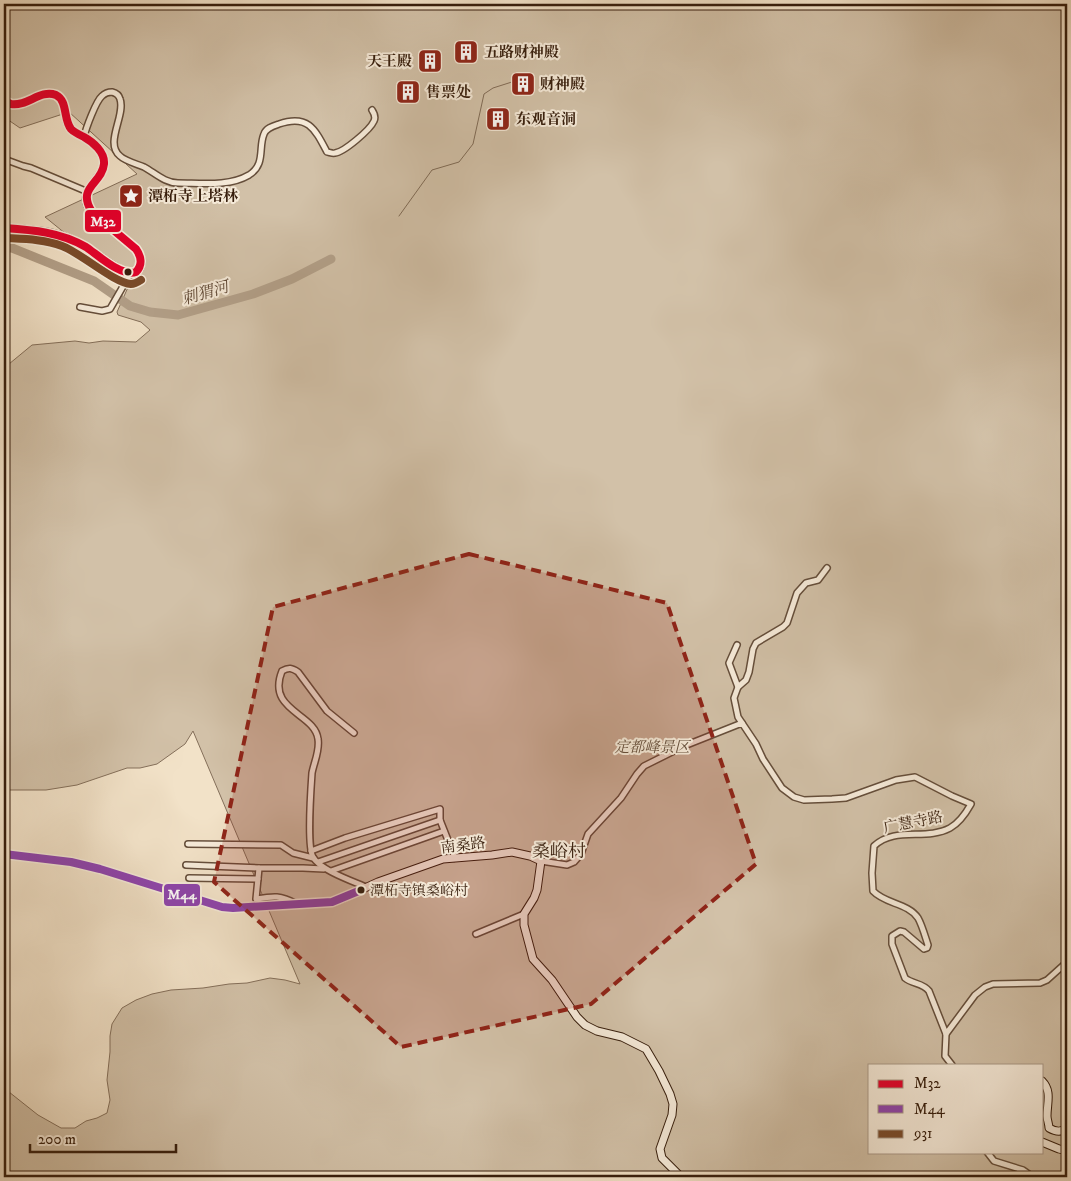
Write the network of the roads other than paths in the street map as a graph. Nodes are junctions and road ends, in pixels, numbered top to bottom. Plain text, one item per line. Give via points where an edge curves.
1 (4, 102) edge
2 (372, 110) dead end
3 (84, 137) junction
4 (4, 159) edge
5 (88, 192) junction
6 (4, 228) edge
7 (130, 276) dead end
8 (80, 307) dead end
9 (827, 568) dead end
10 (737, 645) dead end
11 (738, 688) junction
12 (742, 723) junction
13 (354, 733) dead end
14 (440, 820) junction
15 (444, 831) junction
16 (188, 844) dead end
17 (311, 851) junction
18 (4, 854) edge
19 (313, 858) junction
20 (455, 858) junction
21 (540, 861) junction
22 (318, 862) junction
23 (186, 865) dead end
24 (259, 868) junction
25 (328, 870) junction
26 (188, 878) dead end
27 (258, 879) junction
28 (366, 888) junction
29 (297, 904) junction
30 (524, 914) junction
31 (476, 934) dead end
32 (1067, 962) edge
33 (946, 1034) junction
34 (951, 1064) edge
35 (1044, 1082) edge
36 (1067, 1127) edge
37 (1044, 1143) edge
38 (1067, 1151) edge
39 (989, 1154) edge
40 (681, 1177) edge
41 (1033, 1177) edge

1 - 3 street via 17,105 45,94 59,97 70,128
2 - 3 street via 374,121 344,150 334,154 327,152 314,129 306,122 280,123 267,129 258,166 235,180 218,183 173,183 121,158 114,145 122,104 114,92 100,96
3 - 5 street via 98,148 104,162
4 - 5 street
5 - 6 street via 86,203 90,210 139,253 142,262 134,274 123,272 60,234
7 - 8 street via 110,309 102,311
9 - 11 street via 818,580 806,583 797,593 787,623 754,646 746,680
10 - 11 street via 729,663
11 - 12 street via 734,698
12 - 21 street via 644,766 621,798 588,834 581,854 574,862 567,865
12 - 33 street, 广慧寺路 via 782,788 794,797 804,800 846,798 896,780 915,777 971,804 964,816 950,828 932,834 885,837 874,846 873,891 878,897 910,910 918,919 928,945 924,949 904,932 892,936 904,978 926,987
13 - 17 street via 327,710 298,672 293,668 282,671 279,688 285,704 312,726 318,739 311,780
14 - 15 street
14 - 17 street via 440,809
14 - 22 street
15 - 20 street
15 - 25 street
16 - 19 street via 281,845 293,853
17 - 19 street
18 - 29 street, 南桑路 via 100,869 222,907
19 - 22 street
20 - 21 street, 南桑路 via 512,852
20 - 28 street, 南桑路 via 443,859
21 - 30 street via 537,890
22 - 25 street
23 - 24 street
24 - 25 street
24 - 27 street
25 - 28 street
26 - 27 street
27 - 29 street via 256,899 276,896
28 - 29 street, 南桑路 via 332,902
30 - 31 street
30 - 40 street via 533,959 577,1017 596,1031 622,1037 646,1049 660,1071 673,1104 660,1149 662,1158
32 - 33 street via 1040,983 985,986
33 - 34 street via 945,1056
35 - 36 street via 1049,1097 1049,1128 1055,1132
37 - 38 street
39 - 41 street via 994,1161 1023,1170

